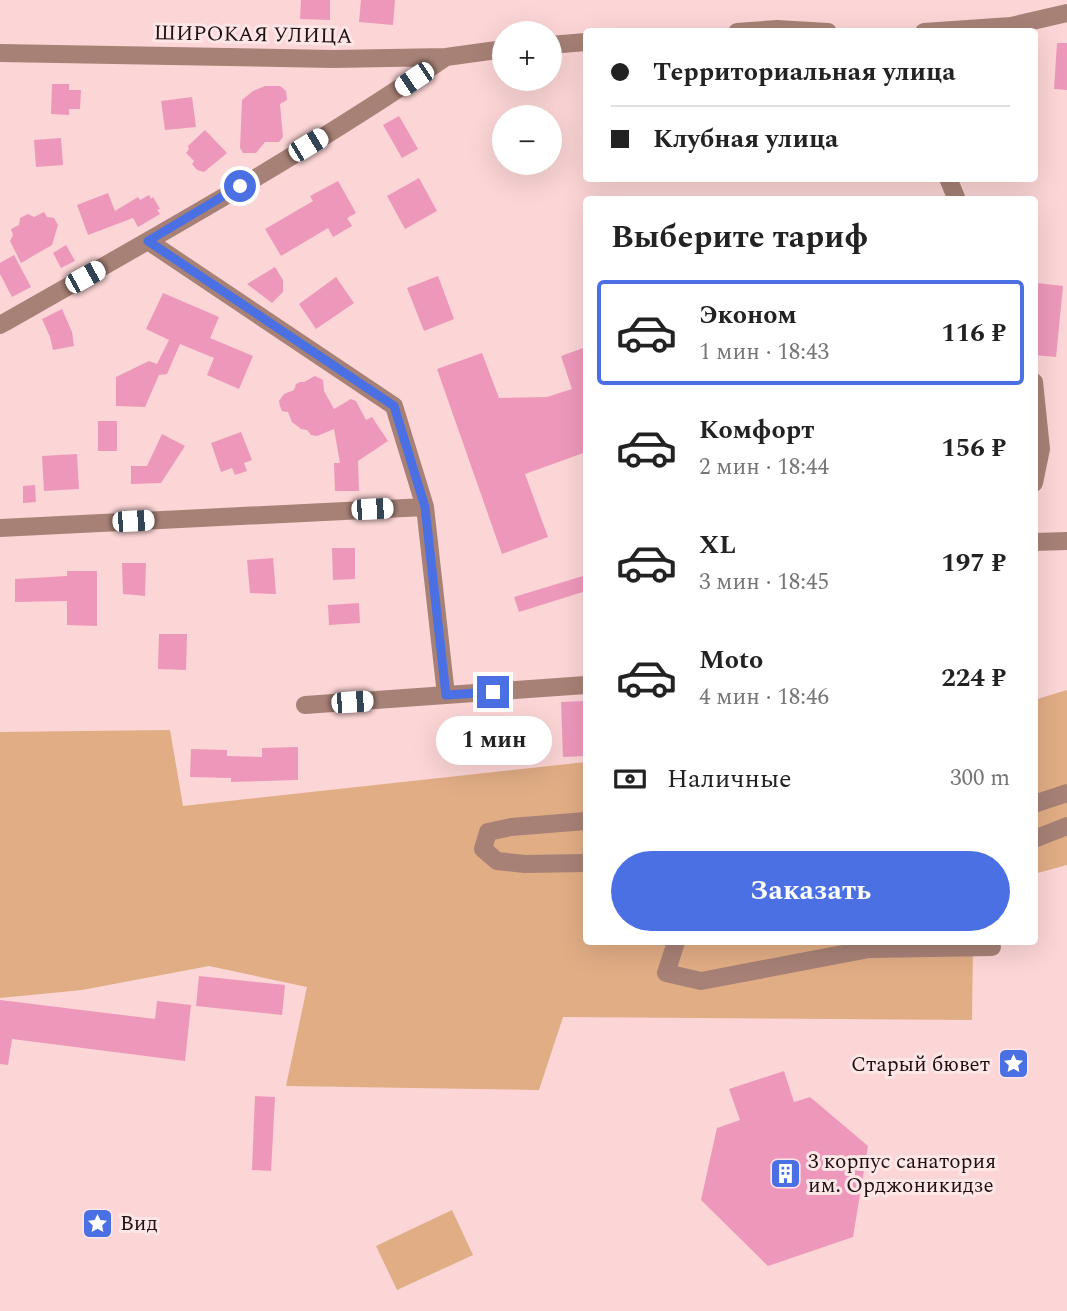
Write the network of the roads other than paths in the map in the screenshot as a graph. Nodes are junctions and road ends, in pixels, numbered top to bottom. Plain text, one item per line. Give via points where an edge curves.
1 (1061, 10) edge
2 (982, 28) edge
3 (583, 42) edge
4 (562, 44) edge
5 (492, 51) edge
6 (0, 53) edge
7 (446, 57) junction
8 (148, 241) junction
9 (0, 325) edge
10 (1038, 420) edge
11 (1038, 463) edge
12 (425, 507) junction
13 (0, 528) edge
14 (1067, 541) edge
15 (1038, 542) edge
16 (583, 685) edge
17 (446, 695) junction
18 (305, 705) dead end
19 (1067, 793) edge
20 (1038, 803) edge
21 (583, 821) edge
22 (1067, 827) edge
23 (1038, 837) edge
24 (583, 863) edge
25 (675, 945) edge
26 (992, 947) dead end

1 - 2 street via 1011,26
3 - 4 street
5 - 7 street, ШИРОКАЯ УЛИЦА
6 - 7 street, ШИРОКАЯ УЛИЦА
7 - 8 street via 377,104
8 - 9 street
8 - 12 street via 394,406
10 - 11 street
12 - 13 street
12 - 17 street
14 - 15 street
16 - 17 street
17 - 18 street
19 - 20 street
21 - 24 street via 488,832 483,849 497,861
22 - 23 street
25 - 26 street via 666,972 701,981 869,949

